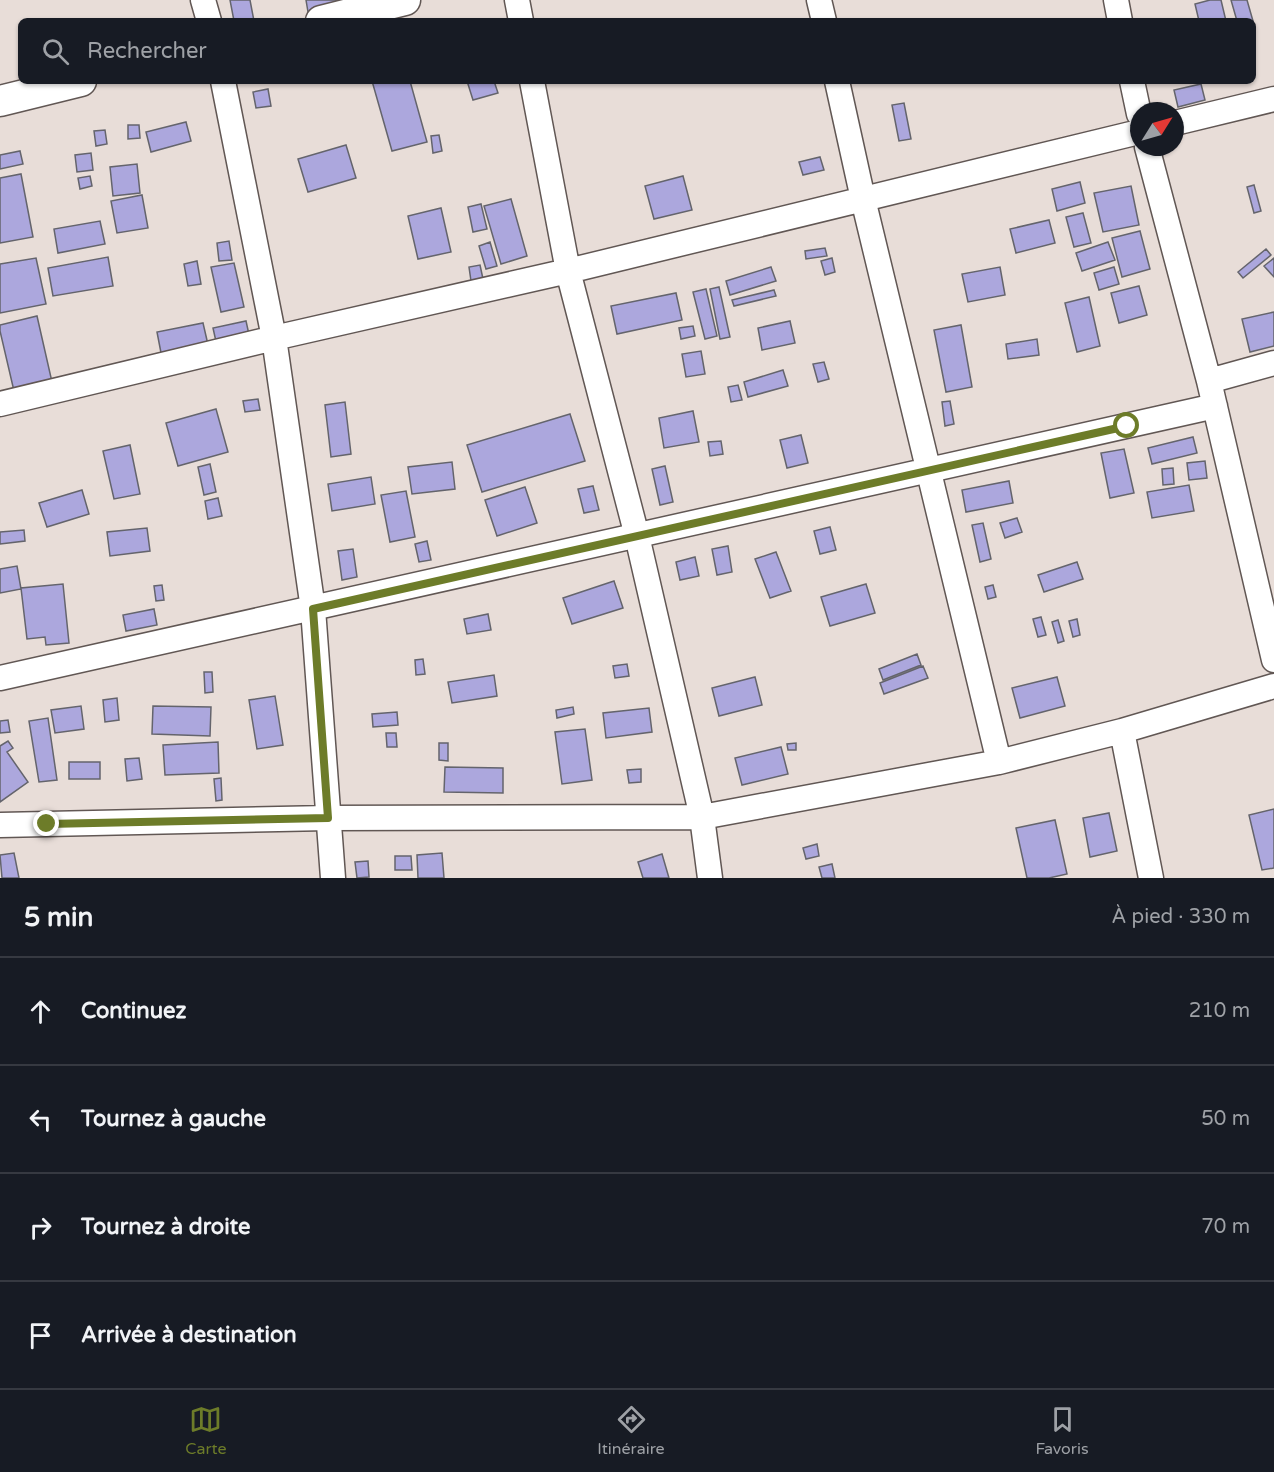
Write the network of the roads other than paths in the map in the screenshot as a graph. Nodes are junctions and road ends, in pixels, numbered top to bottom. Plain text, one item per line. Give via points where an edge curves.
1 (203, 0) edge
2 (405, 0) edge
3 (517, 0) edge
4 (819, 0) edge
5 (1116, 0) edge
6 (208, 18) edge
7 (333, 18) edge
8 (520, 18) edge
9 (823, 18) edge
10 (1119, 18) edge
11 (69, 84) edge
12 (224, 84) edge
13 (533, 84) edge
14 (838, 84) edge
15 (1133, 84) edge
16 (1274, 99) edge
17 (0, 101) edge
18 (1136, 102) edge
19 (1184, 121) edge
20 (1130, 134) edge
21 (1149, 156) edge
22 (862, 199) junction
23 (568, 271) junction
24 (274, 338) junction
25 (1274, 363) edge
26 (1209, 381) junction
27 (0, 404) edge
28 (1215, 406) junction
29 (928, 470) junction
30 (637, 536) junction
31 (313, 609) junction
32 (1274, 660) edge
33 (0, 678) edge
34 (1274, 686) edge
35 (1122, 731) junction
36 (999, 762) junction
37 (702, 817) junction
38 (328, 818) junction
39 (0, 825) edge
40 (333, 878) edge
41 (710, 878) edge
42 (1151, 878) edge

1 - 6 street
2 - 7 street
3 - 8 street
4 - 9 street
5 - 10 street
11 - 17 street
12 - 24 street
13 - 23 street
14 - 22 street
15 - 18 street
16 - 19 street
20 - 22 street
21 - 26 street
22 - 23 street
22 - 29 street
23 - 24 street
23 - 30 street
24 - 27 street
24 - 31 street
25 - 26 street
26 - 28 street
28 - 29 street
28 - 32 street
29 - 30 street
29 - 36 street
30 - 31 street
30 - 37 street
31 - 33 street
31 - 38 street
34 - 35 street
35 - 36 street
35 - 42 street
36 - 37 street
37 - 38 street
37 - 41 street
38 - 39 street
38 - 40 street

